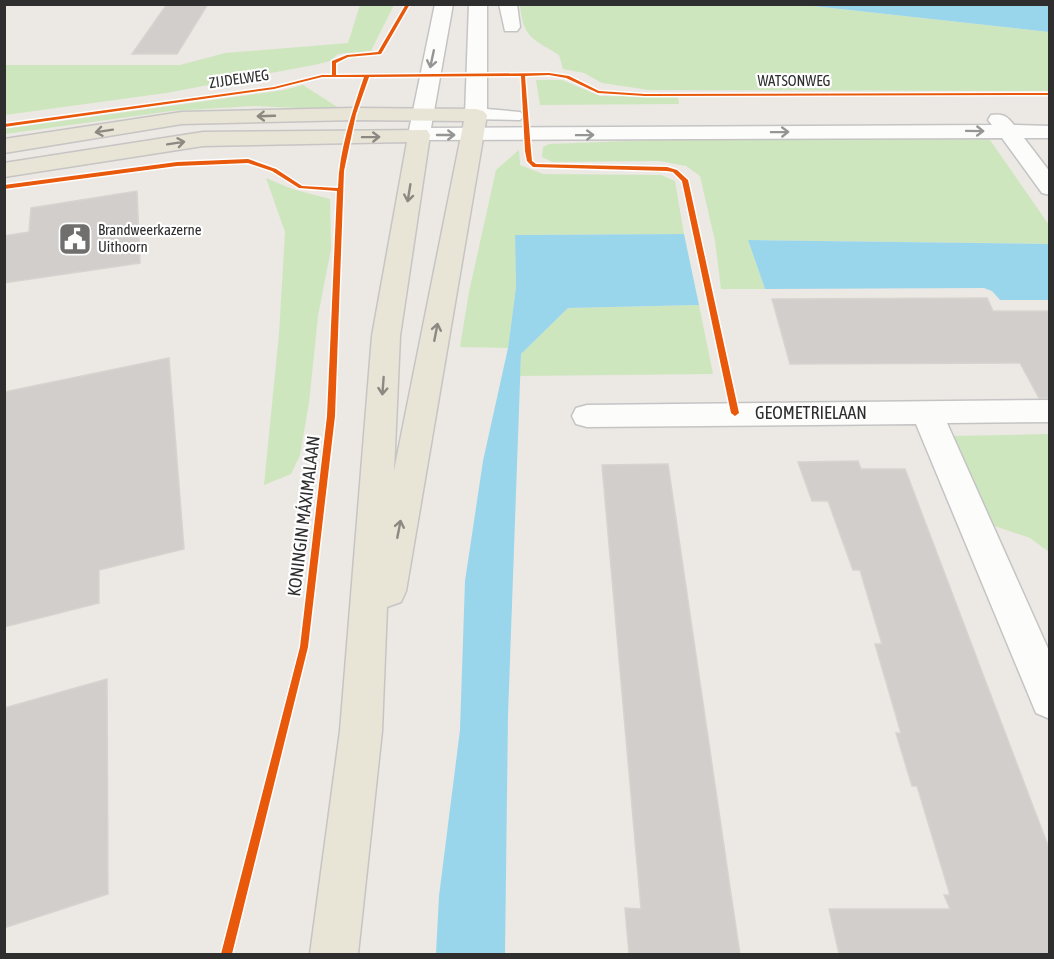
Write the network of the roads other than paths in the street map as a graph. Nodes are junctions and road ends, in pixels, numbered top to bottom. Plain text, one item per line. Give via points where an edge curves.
1 (444, 4) edge
2 (478, 4) edge
3 (508, 4) edge
4 (511, 27) dead end
5 (1050, 112) edge
6 (994, 113) junction
7 (421, 125) junction
8 (475, 125) junction
9 (1009, 132) junction
10 (1050, 132) edge
11 (4, 146) edge
12 (4, 170) edge
13 (1050, 189) edge
14 (1050, 411) edge
15 (927, 412) junction
16 (587, 416) dead end
17 (1050, 700) edge
18 (361, 731) junction
19 (334, 954) edge

1 -> 7 street
2 - 8 street
3 - 4 street
5 - 6 street, WATSONWEG
6 - 8 street, WATSONWEG
6 - 9 street
7 - 8 street
7 -> 11 main road, ZIJDELWEG via 182,118
12 -> 7 main road via 203,139
7 -> 18 main road via 386,336
8 -> 9 street
18 -> 8 main road
9 - 10 street
9 - 13 street
14 - 15 street, GEOMETRIELAAN
15 - 16 street, GEOMETRIELAAN
15 - 17 street
18 - 19 main road

